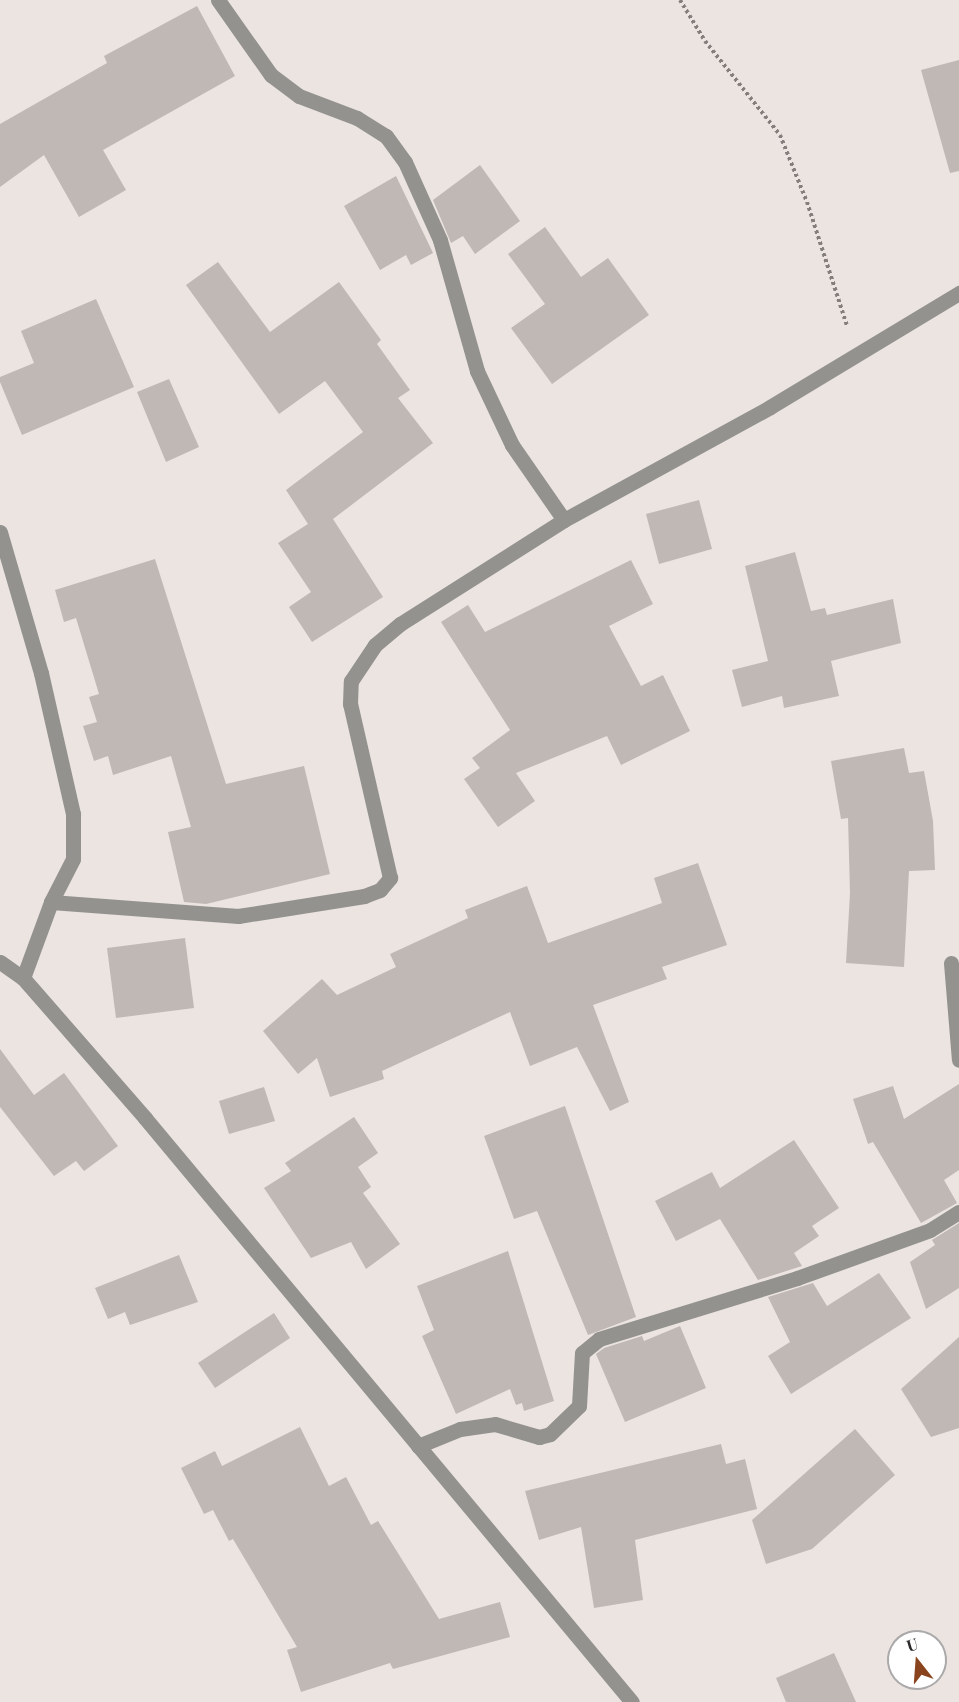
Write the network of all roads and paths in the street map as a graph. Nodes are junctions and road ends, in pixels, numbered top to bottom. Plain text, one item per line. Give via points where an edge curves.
1 (218, 0) edge
2 (680, 0) edge
3 (959, 293) edge
4 (856, 353) junction
5 (564, 520) junction
6 (0, 532) edge
7 (51, 902) junction
8 (0, 963) edge
9 (951, 963) dead end
10 (23, 978) junction
11 (959, 1060) edge
12 (959, 1212) edge
13 (418, 1446) junction
14 (632, 1702) edge

1 - 5 street via 272,75 299,96 357,118 386,136 405,162 440,240 477,371 512,445
2 - 4 path via 705,41 780,135 807,202
3 - 4 street
4 - 5 street via 770,407
5 - 7 street via 400,624 375,645 351,681 350,704 390,878 380,890 364,896 238,916
6 - 7 street via 41,673 73,814 73,859
7 - 10 street
8 - 10 street
9 - 11 street
10 - 13 street
12 - 13 street via 930,1230 797,1278 599,1339 582,1353 579,1406 550,1434 538,1437 495,1424 460,1429
13 - 14 street

